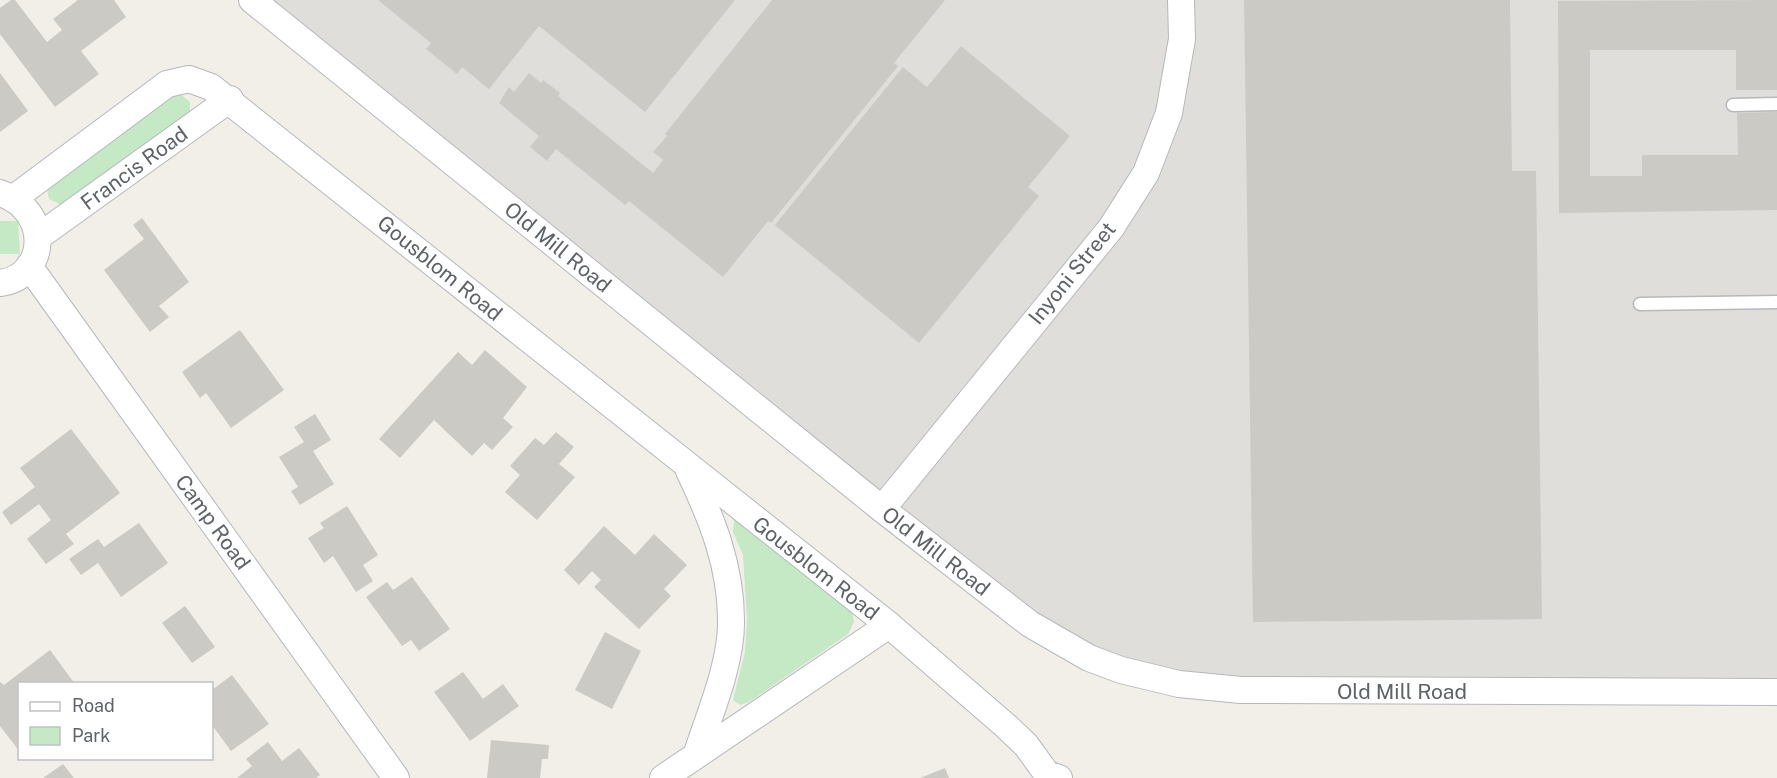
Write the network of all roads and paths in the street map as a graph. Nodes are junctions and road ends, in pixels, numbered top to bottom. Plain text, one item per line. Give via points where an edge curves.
1 (252, 0) edge
2 (1181, 0) edge
3 (230, 99) junction
4 (1777, 104) edge
5 (1733, 105) dead end
6 (7, 196) edge
7 (38, 237) junction
8 (29, 266) junction
9 (0, 283) edge
10 (1777, 302) edge
11 (1641, 304) dead end
12 (687, 465) junction
13 (882, 509) junction
14 (889, 626) junction
15 (1777, 692) edge
16 (697, 753) junction
17 (1050, 777) edge
18 (396, 778) edge
19 (663, 778) edge

1 - 13 street, Old Mill Road
2 - 13 street, Inyoni Street via 1182,39 1169,113 1146,172 1111,228
3 - 6 street, Gousblom Road via 189,79 166,84
3 - 7 street, Francis Road
3 - 12 street, Gousblom Road
4 - 5 lane
6 - 7 street via 31,214
7 - 8 street
8 - 9 street via 18,276
8 - 18 street, Camp Road
10 - 11 lane
12 - 14 street, Gousblom Road
12 - 16 street, Gousblom Road via 709,513 726,567 731,622 722,677
13 - 15 street, Old Mill Road via 1030,624 1059,642 1121,670 1169,682 1241,690
14 - 16 street, Gousblom Road
14 - 17 street, Gousblom Road via 1006,726
16 - 19 street, Gousblom Road

